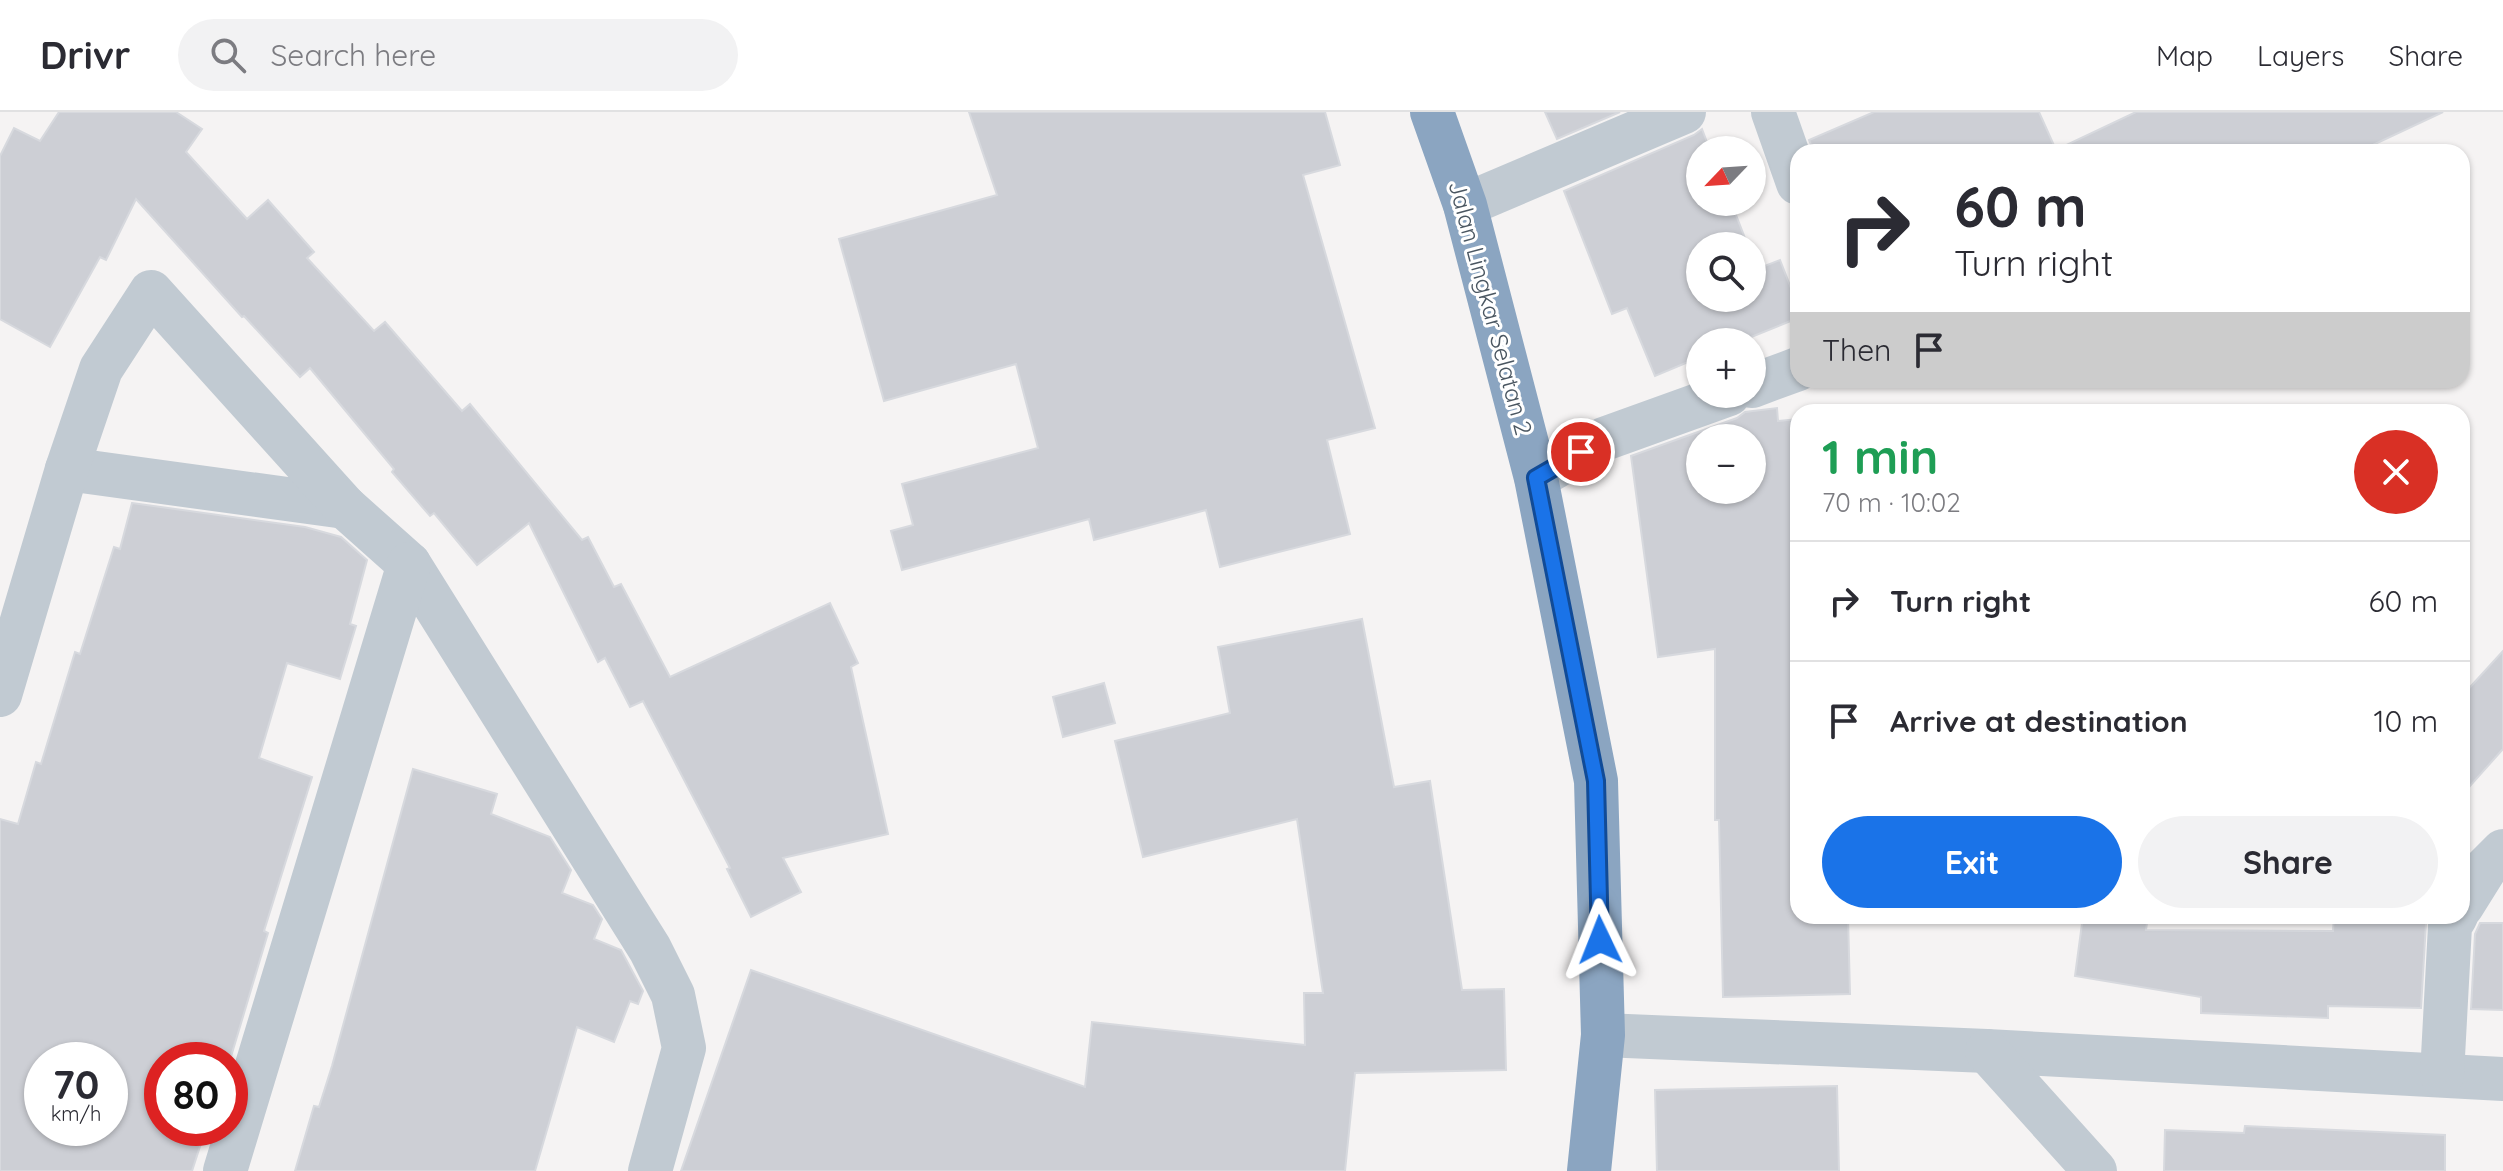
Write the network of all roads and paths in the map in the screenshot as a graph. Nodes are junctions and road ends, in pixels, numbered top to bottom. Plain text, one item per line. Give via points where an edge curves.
1 (1432, 112) edge
2 (1684, 112) edge
3 (1773, 112) edge
4 (1790, 160) edge
5 (1465, 205) junction
6 (1790, 372) edge
7 (1766, 381) edge
8 (1690, 408) edge
9 (67, 469) junction
10 (1536, 478) junction
11 (345, 507) junction
12 (409, 564) junction
13 (0, 695) edge
14 (2503, 851) edge
15 (2470, 893) edge
16 (2451, 924) edge
17 (1603, 1035) junction
18 (1987, 1051) junction
19 (2442, 1075) junction
20 (2503, 1079) edge
21 (225, 1171) edge
22 (650, 1171) edge
23 (1589, 1171) edge
24 (2095, 1171) edge

1 - 5 highway, Jalan Lingkar Selatan 2
2 - 5 street
3 - 4 street
5 - 10 highway, Jalan Lingkar Selatan 2
6 - 7 street
8 - 10 street via 1604,439
9 - 11 street
9 - 11 street via 101,369 151,292
9 - 13 street
10 - 17 highway, Jalan Lingkar Selatan 2 via 1596,781
11 - 12 street
12 - 21 street
12 - 22 street via 650,949 673,995 684,1048
14 - 15 street
16 - 19 street
17 - 18 street
17 - 23 highway, Jalan Lingkar Selatan 2
18 - 19 street
18 - 24 street
19 - 20 street

